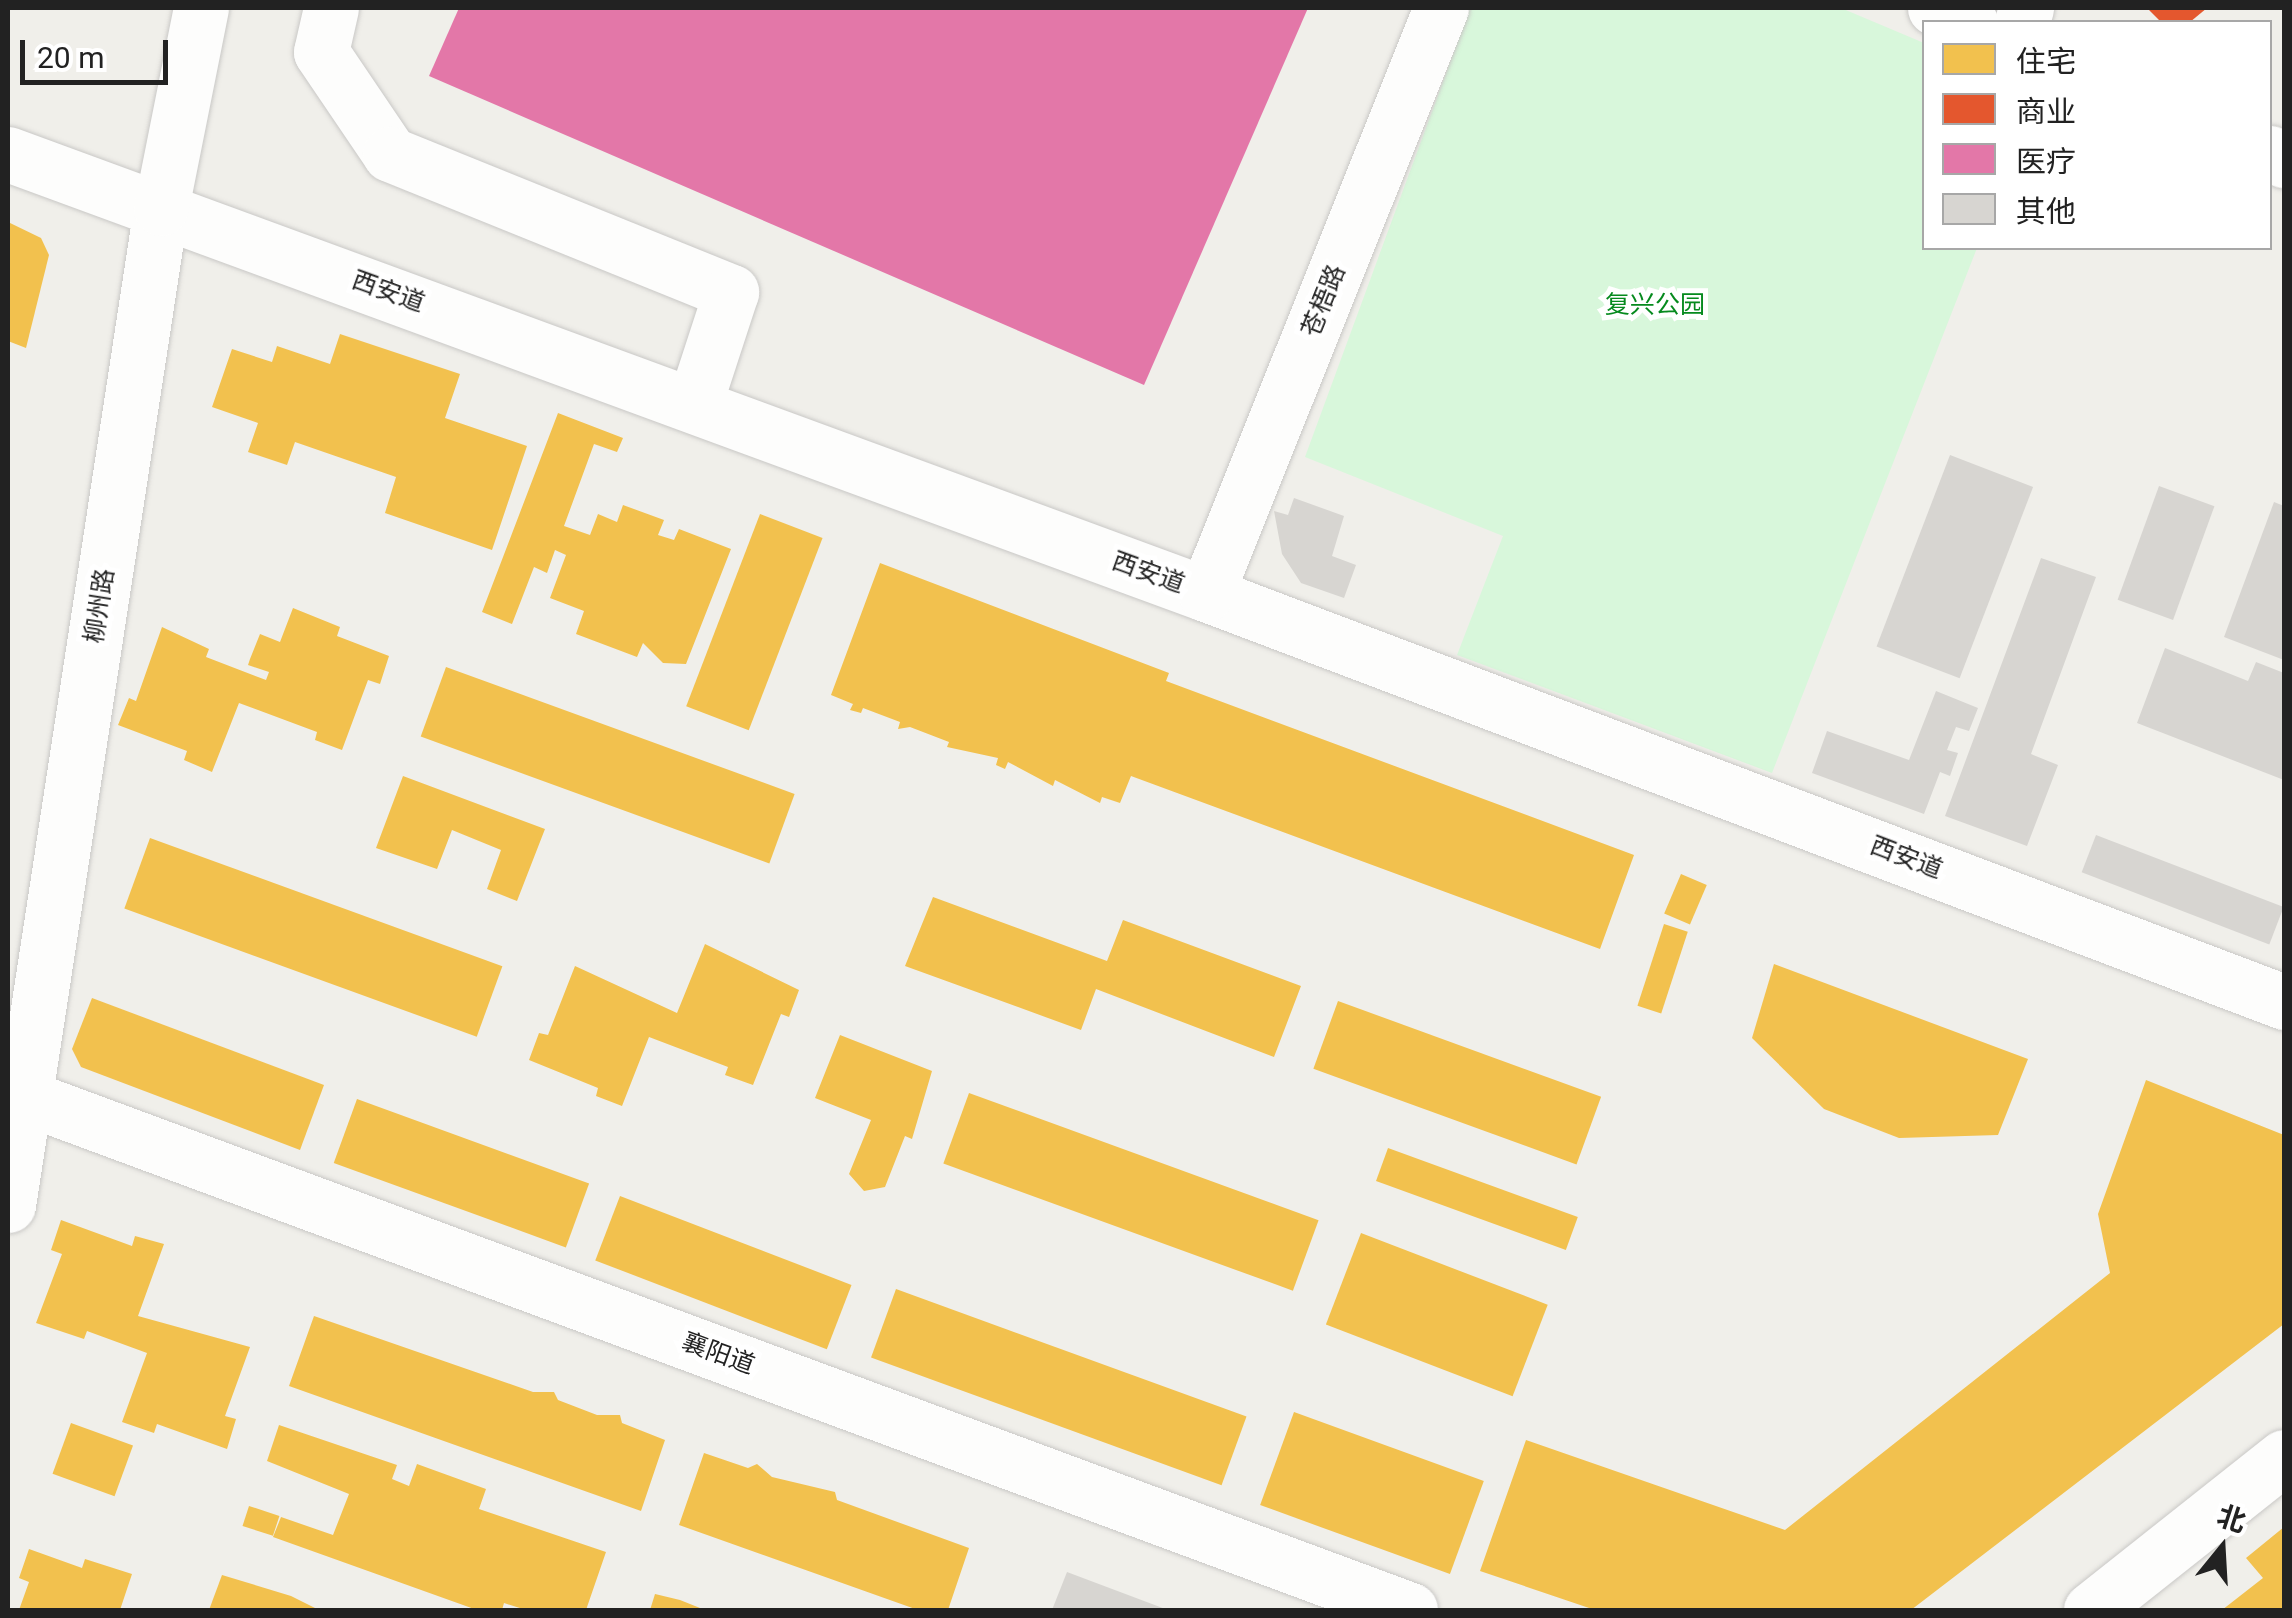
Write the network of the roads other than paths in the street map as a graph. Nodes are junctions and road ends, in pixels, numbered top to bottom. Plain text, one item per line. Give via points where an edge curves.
1 (202, 8) edge
2 (331, 8) edge
3 (1442, 8) edge
4 (1934, 8) edge
5 (1965, 20) edge
6 (8, 154) edge
7 (160, 208) junction
8 (694, 406) junction
9 (1206, 594) junction
10 (2284, 1002) edge
11 (25, 1097) junction
12 (8, 1206) edge
13 (2284, 1457) edge
14 (1410, 1610) edge
15 (2090, 1610) edge

1 - 7 street, 柳州路
2 - 8 street via 321,52 390,154 732,292
3 - 9 street, 苍梧路
4 - 5 street
6 - 7 street, 西安道
7 - 8 street, 西安道
7 - 11 street, 柳州路
8 - 9 street, 西安道
9 - 10 street, 西安道
11 - 12 street, 柳州路
11 - 14 street, 襄阳道
13 - 15 street

